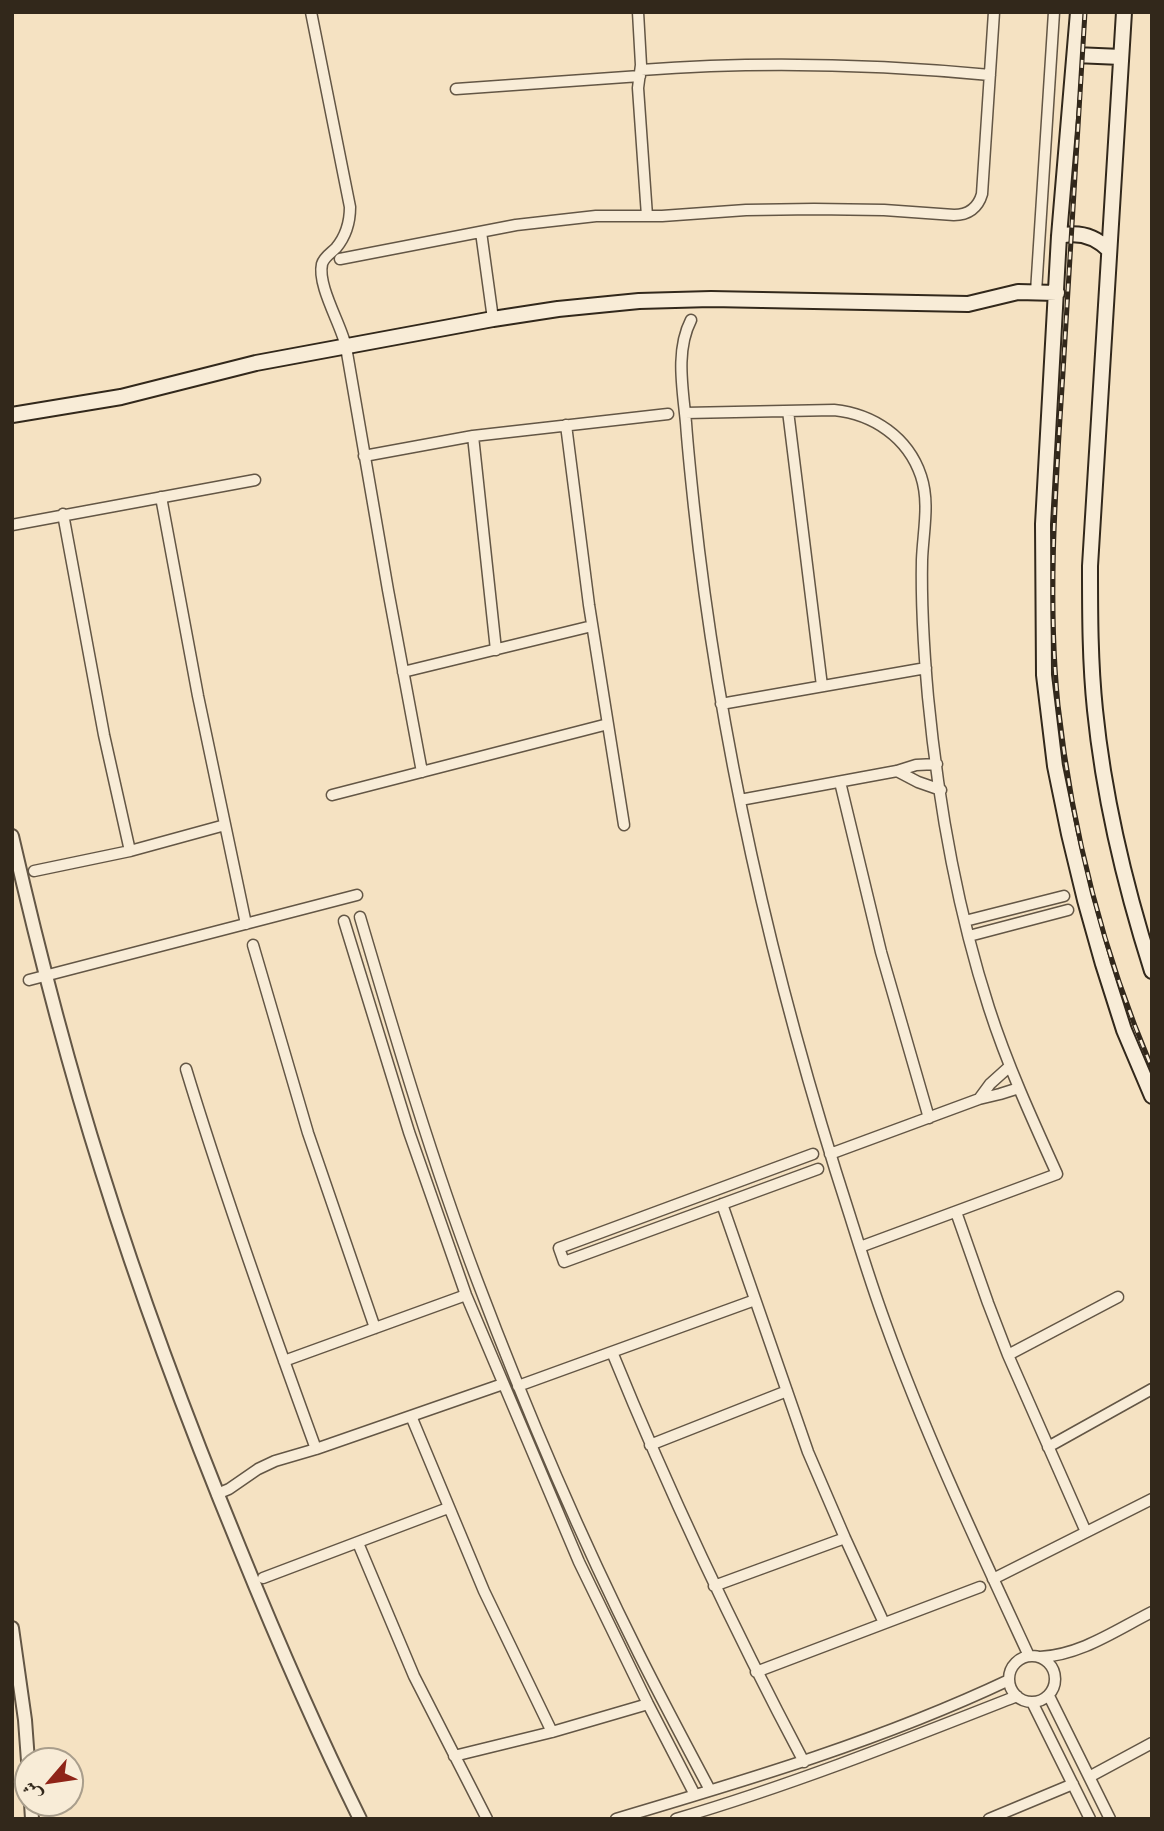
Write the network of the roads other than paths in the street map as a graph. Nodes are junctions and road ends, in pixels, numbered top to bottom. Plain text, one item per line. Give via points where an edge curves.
1 (310, 12) edge
2 (638, 12) edge
3 (994, 12) edge
4 (1054, 12) edge
5 (1078, 12) edge
6 (1124, 12) edge
7 (1075, 55) junction
8 (1121, 57) junction
9 (641, 73) junction
10 (990, 75) junction
11 (456, 89) dead end
12 (647, 216) junction
13 (481, 232) junction
14 (1059, 236) junction
15 (1109, 250) junction
16 (340, 260) dead end
17 (1036, 292) junction
18 (1057, 293) junction
19 (493, 319) junction
20 (691, 320) dead end
21 (346, 348) junction
22 (788, 411) junction
23 (685, 413) junction
24 (668, 414) dead end
25 (12, 415) edge
26 (566, 425) junction
27 (473, 436) junction
28 (364, 456) junction
29 (255, 480) dead end
30 (161, 497) junction
31 (63, 514) junction
32 (12, 524) edge
33 (593, 626) junction
34 (496, 650) junction
35 (926, 668) junction
36 (403, 672) junction
37 (822, 686) junction
38 (721, 704) junction
39 (608, 724) junction
40 (936, 764) junction
41 (897, 771) junction
42 (422, 772) junction
43 (840, 782) junction
44 (941, 790) junction
45 (332, 795) dead end
46 (740, 800) junction
47 (225, 825) junction
48 (624, 825) dead end
49 (12, 836) edge
50 (130, 851) junction
51 (34, 871) dead end
52 (357, 895) dead end
53 (1064, 896) dead end
54 (1068, 910) dead end
55 (360, 917) dead end
56 (344, 921) dead end
57 (965, 921) junction
58 (246, 925) junction
59 (969, 936) junction
60 (253, 945) dead end
61 (373, 962) junction
62 (357, 966) junction
63 (1152, 971) edge
64 (47, 976) junction
65 (29, 980) dead end
66 (1010, 1066) junction
67 (186, 1069) dead end
68 (1019, 1088) junction
69 (1152, 1096) edge
70 (979, 1099) junction
71 (929, 1118) junction
72 (813, 1154) dead end
73 (830, 1154) junction
74 (818, 1169) dead end
75 (766, 1171) junction
76 (772, 1186) junction
77 (722, 1204) junction
78 (956, 1212) junction
79 (860, 1247) junction
80 (466, 1296) junction
81 (1118, 1297) dead end
82 (755, 1300) junction
83 (375, 1328) junction
84 (612, 1352) junction
85 (1008, 1355) junction
86 (284, 1361) junction
87 (503, 1384) junction
88 (518, 1386) junction
89 (1152, 1389) edge
90 (787, 1391) junction
91 (411, 1416) junction
92 (650, 1445) junction
93 (1048, 1447) junction
94 (316, 1449) junction
95 (218, 1494) junction
96 (1152, 1499) edge
97 (448, 1507) junction
98 (1086, 1532) junction
99 (845, 1538) junction
100 (358, 1543) junction
101 (263, 1578) dead end
102 (993, 1579) junction
103 (714, 1586) junction
104 (980, 1587) dead end
105 (1152, 1612) edge
106 (884, 1623) junction
107 (12, 1628) edge
108 (13, 1648) edge
109 (1035, 1657) junction
110 (15, 1668) edge
111 (756, 1672) junction
112 (1009, 1680) junction
113 (1017, 1696) junction
114 (1049, 1696) junction
115 (1032, 1702) junction
116 (648, 1704) junction
117 (552, 1732) junction
118 (685, 1742) junction
119 (1152, 1743) edge
120 (1073, 1744) junction
121 (27, 1747) edge
122 (671, 1747) junction
123 (454, 1756) junction
124 (804, 1762) junction
125 (1064, 1766) junction
126 (1089, 1777) junction
127 (1073, 1784) junction
128 (710, 1790) junction
129 (695, 1794) junction
130 (360, 1819) edge
131 (486, 1819) edge
132 (616, 1819) edge
133 (676, 1819) edge
134 (989, 1819) edge
135 (1090, 1819) edge
136 (1110, 1819) edge

1 - 21 street via 350,207 346,232 321,268
2 - 9 street
3 - 10 street
4 - 17 street
5 - 7 main road
6 - 8 main road
7 - 8 main road
7 - 14 main road
8 - 15 main road
9 - 10 street via 805,64
9 - 11 street
9 - 12 street via 638,88
10 - 12 street via 982,194 975,208 965,214 814,209
12 - 13 street via 570,218
13 - 16 street
13 - 19 street
14 - 15 main road via 1082,234
14 - 18 main road
15 - 63 main road via 1090,566 1090,638 1095,710 1118,852
17 - 18 main road
17 - 19 main road via 962,304 639,301
18 - 69 main road via 1043,524 1044,675 1053,753 1103,964
19 - 21 main road
20 - 23 street via 682,360
21 - 25 main road via 221,371 110,399
21 - 28 street
22 - 23 street
22 - 35 street via 834,410 865,416 892,433 912,457 925,499 922,594
22 - 37 street
23 - 38 street via 697,539
24 - 26 street
26 - 27 street
26 - 33 street
27 - 28 street
27 - 34 street
28 - 36 street
29 - 30 street
30 - 31 street
30 - 47 street
31 - 32 street
31 - 50 street
33 - 34 street
33 - 39 street
34 - 36 street
35 - 37 street
35 - 40 street
36 - 42 street
37 - 38 street
38 - 46 street
39 - 42 street
39 - 48 street
40 - 41 street
40 - 44 street
41 - 43 street
41 - 44 street
42 - 45 street
43 - 46 street
43 - 71 street via 878,941
44 - 57 street
46 - 73 street via 780,979
47 - 50 street
47 - 58 street
49 - 64 street
50 - 51 street
52 - 58 street
53 - 57 street
54 - 59 street
55 - 61 street
56 - 62 street
57 - 59 street
58 - 64 street
59 - 66 street
60 - 83 street via 308,1133
61 - 62 street
61 - 88 street via 434,1160
62 - 80 street
64 - 65 street
64 - 95 street via 102,1173
66 - 68 street
66 - 70 street
67 - 86 street
68 - 70 street
68 - 78 street via 1057,1174
70 - 71 street
71 - 73 street
72 - 75 street
73 - 79 street
74 - 76 street
75 - 76 street
75 - 77 street via 559,1248 564,1262
76 - 77 street
77 - 82 street
78 - 79 street
78 - 85 street
79 - 102 street via 918,1407
80 - 83 street
80 - 87 street
81 - 85 street
82 - 84 street
82 - 90 street
83 - 86 street
84 - 88 street
84 - 92 street
85 - 93 street
86 - 94 street
87 - 91 street
87 - 116 street via 579,1562
88 - 118 street via 608,1591
89 - 93 street
90 - 92 street
90 - 99 street
91 - 94 street
91 - 97 street
92 - 103 street
93 - 98 street
94 - 95 street via 266,1465
95 - 130 street via 298,1688
96 - 98 street
97 - 100 street
97 - 117 street
98 - 102 street
99 - 103 street
99 - 106 street
100 - 101 street
100 - 123 street via 395,1634
102 - 109 street
103 - 111 street
104 - 106 street
105 - 109 street via 1075,1651
106 - 111 street
107 - 108 street
108 - 110 street
109 - 112 street via 1015,1663
109 - 114 street via 1049,1663 1056,1677
110 - 121 street
111 - 124 street
112 - 113 street
112 - 124 street via 921,1719
113 - 115 street
113 - 133 street via 837,1766
114 - 115 street
114 - 120 street
115 - 125 street
116 - 117 street
116 - 122 street
117 - 123 street
118 - 122 street
118 - 128 street
119 - 126 street
120 - 125 street
120 - 126 street
122 - 129 street
123 - 131 street
124 - 128 street
125 - 127 street
126 - 136 street
127 - 134 street
127 - 135 street
128 - 129 street
129 - 132 street

